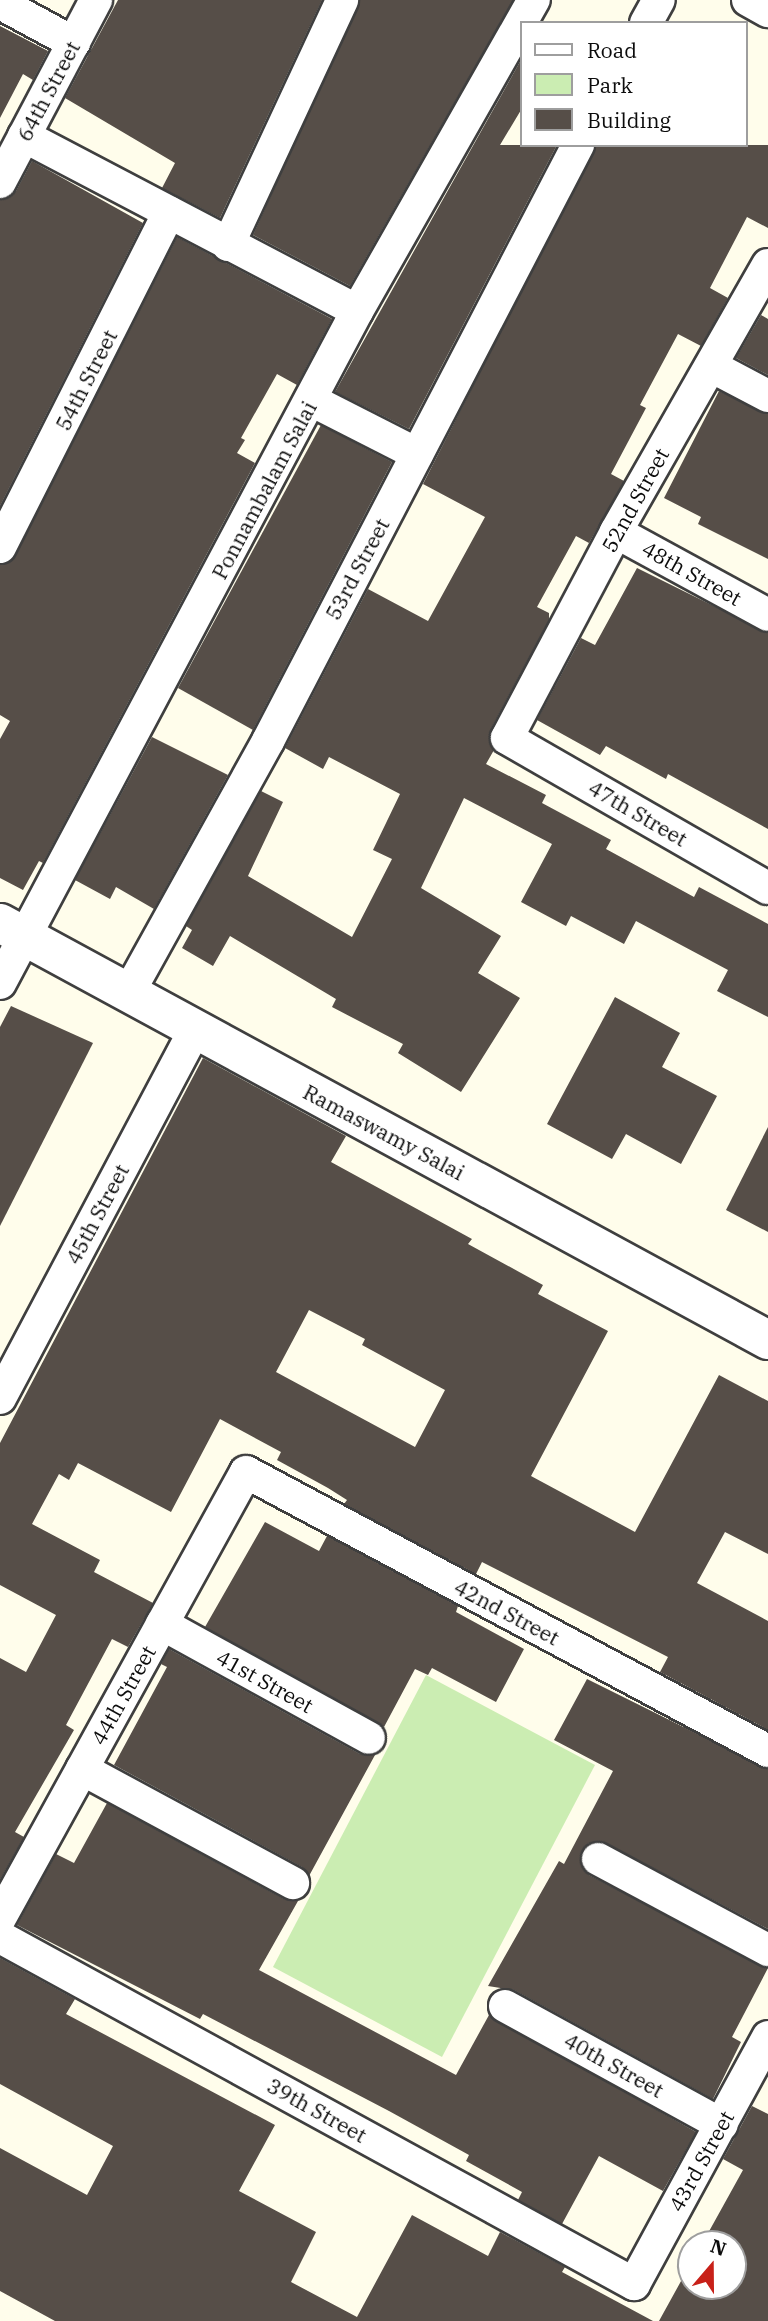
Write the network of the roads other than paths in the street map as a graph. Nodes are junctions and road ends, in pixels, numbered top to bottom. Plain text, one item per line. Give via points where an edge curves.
1 (96, 0) edge
2 (342, 0) edge
3 (534, 0) edge
4 (659, 0) edge
5 (748, 0) edge
6 (0, 4) edge
7 (768, 11) edge
8 (522, 21) edge
9 (647, 21) edge
10 (520, 25) edge
11 (74, 43) junction
12 (24, 136) junction
13 (577, 147) edge
14 (0, 182) edge
15 (169, 212) junction
16 (228, 245) junction
17 (768, 265) edge
18 (357, 311) junction
19 (712, 366) junction
20 (768, 396) edge
21 (311, 400) junction
22 (417, 454) junction
23 (616, 532) junction
24 (0, 547) edge
25 (768, 615) edge
26 (507, 738) joint
27 (768, 888) edge
28 (13, 930) edge
29 (0, 983) edge
30 (130, 990) junction
31 (195, 1029) junction
32 (768, 1340) edge
33 (0, 1398) edge
34 (246, 1472) joint
35 (162, 1624) junction
36 (369, 1738) dead end
37 (768, 1751) edge
38 (82, 1769) junction
39 (598, 1859) dead end
40 (293, 1883) dead end
41 (0, 1918) edge
42 (0, 1937) edge
43 (768, 1950) edge
44 (505, 2006) dead end
45 (768, 2037) edge
46 (722, 2125) junction
47 (634, 2284) joint

1 - 11 street, 64th Street
2 - 16 street
3 - 8 street, Ponnambalam Salai
4 - 9 street
5 - 7 street
6 - 11 street
10 - 18 street, Ponnambalam Salai
11 - 12 street, 64th Street
12 - 14 street, 64th Street
12 - 15 street
13 - 22 street, 53rd Street
15 - 16 street
15 - 24 street, 54th Street
16 - 18 street
17 - 19 street, 52nd Street
18 - 21 street, Ponnambalam Salai
19 - 20 street
19 - 23 street, 52nd Street
21 - 22 street
21 - 28 street, Ponnambalam Salai
22 - 30 street, 53rd Street via 268,741
23 - 25 street, 48th Street
23 - 26 street, 52nd Street
26 - 27 street, 47th Street
28 - 29 street, Ponnambalam Salai
28 - 30 street, Ramaswamy Salai
30 - 31 street, Ramaswamy Salai
31 - 32 street, Ramaswamy Salai
31 - 33 street, 45th Street
34 - 35 street, 44th Street
34 - 37 street, 42nd Street
35 - 36 street, 41st Street
35 - 38 street, 44th Street
38 - 40 street
38 - 41 street, 44th Street
39 - 43 street
42 - 47 street, 39th Street
44 - 46 street, 40th Street
45 - 46 street, 43rd Street
46 - 47 street, 43rd Street

